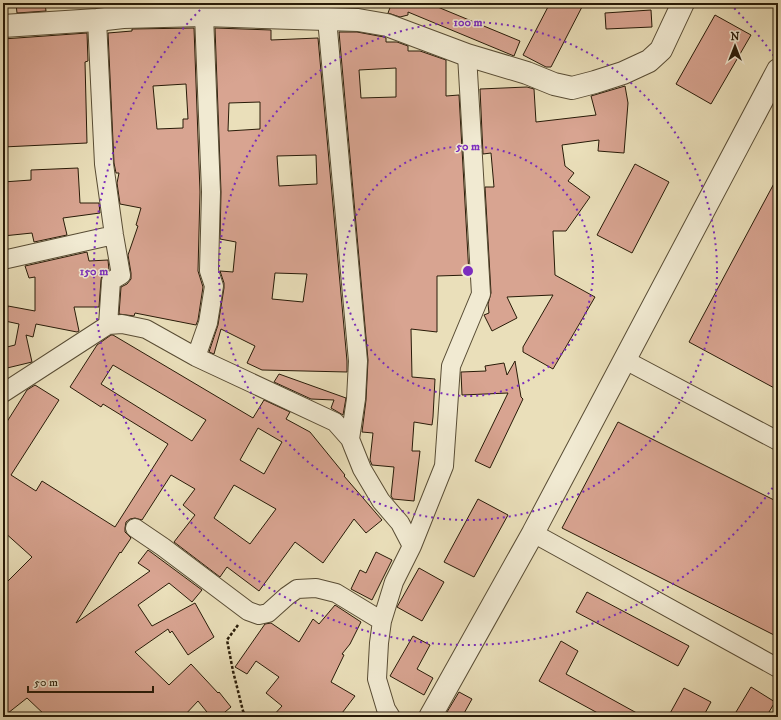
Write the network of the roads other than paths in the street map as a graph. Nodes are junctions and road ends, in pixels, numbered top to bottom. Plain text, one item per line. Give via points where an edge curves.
1 (683, 3) edge
2 (122, 10) edge
3 (204, 15) junction
4 (327, 19) junction
5 (97, 20) junction
6 (3, 26) edge
7 (467, 55) junction
8 (778, 70) edge
9 (114, 235) junction
10 (3, 260) edge
11 (108, 325) junction
12 (196, 357) junction
13 (625, 360) junction
14 (3, 393) edge
15 (350, 440) junction
16 (778, 441) edge
17 (136, 528) dead end
18 (533, 533) junction
19 (412, 546) junction
20 (382, 621) junction
21 (778, 668) edge
22 (391, 717) edge
23 (430, 717) edge

1 - 7 street via 661,50 649,61 623,73 572,88
2 - 3 street
2 - 5 street
3 - 4 street
3 - 12 street via 211,192 209,271 214,286 208,323
4 - 7 street via 358,20 387,25
4 - 15 street via 358,361
5 - 6 street
5 - 9 street via 104,164
7 - 19 street via 481,294 451,366 444,466
8 - 13 street
9 - 10 street
9 - 11 street via 120,275 111,281
11 - 12 street via 122,324 146,329
11 - 14 street
12 - 15 street via 335,422
13 - 16 street
13 - 18 street
15 - 19 street via 362,469 381,501 400,523
17 - 20 street via 248,611 259,615 268,613 297,589 316,588 336,593
18 - 21 street
18 - 23 street
19 - 20 street via 394,582
20 - 22 street via 377,679

